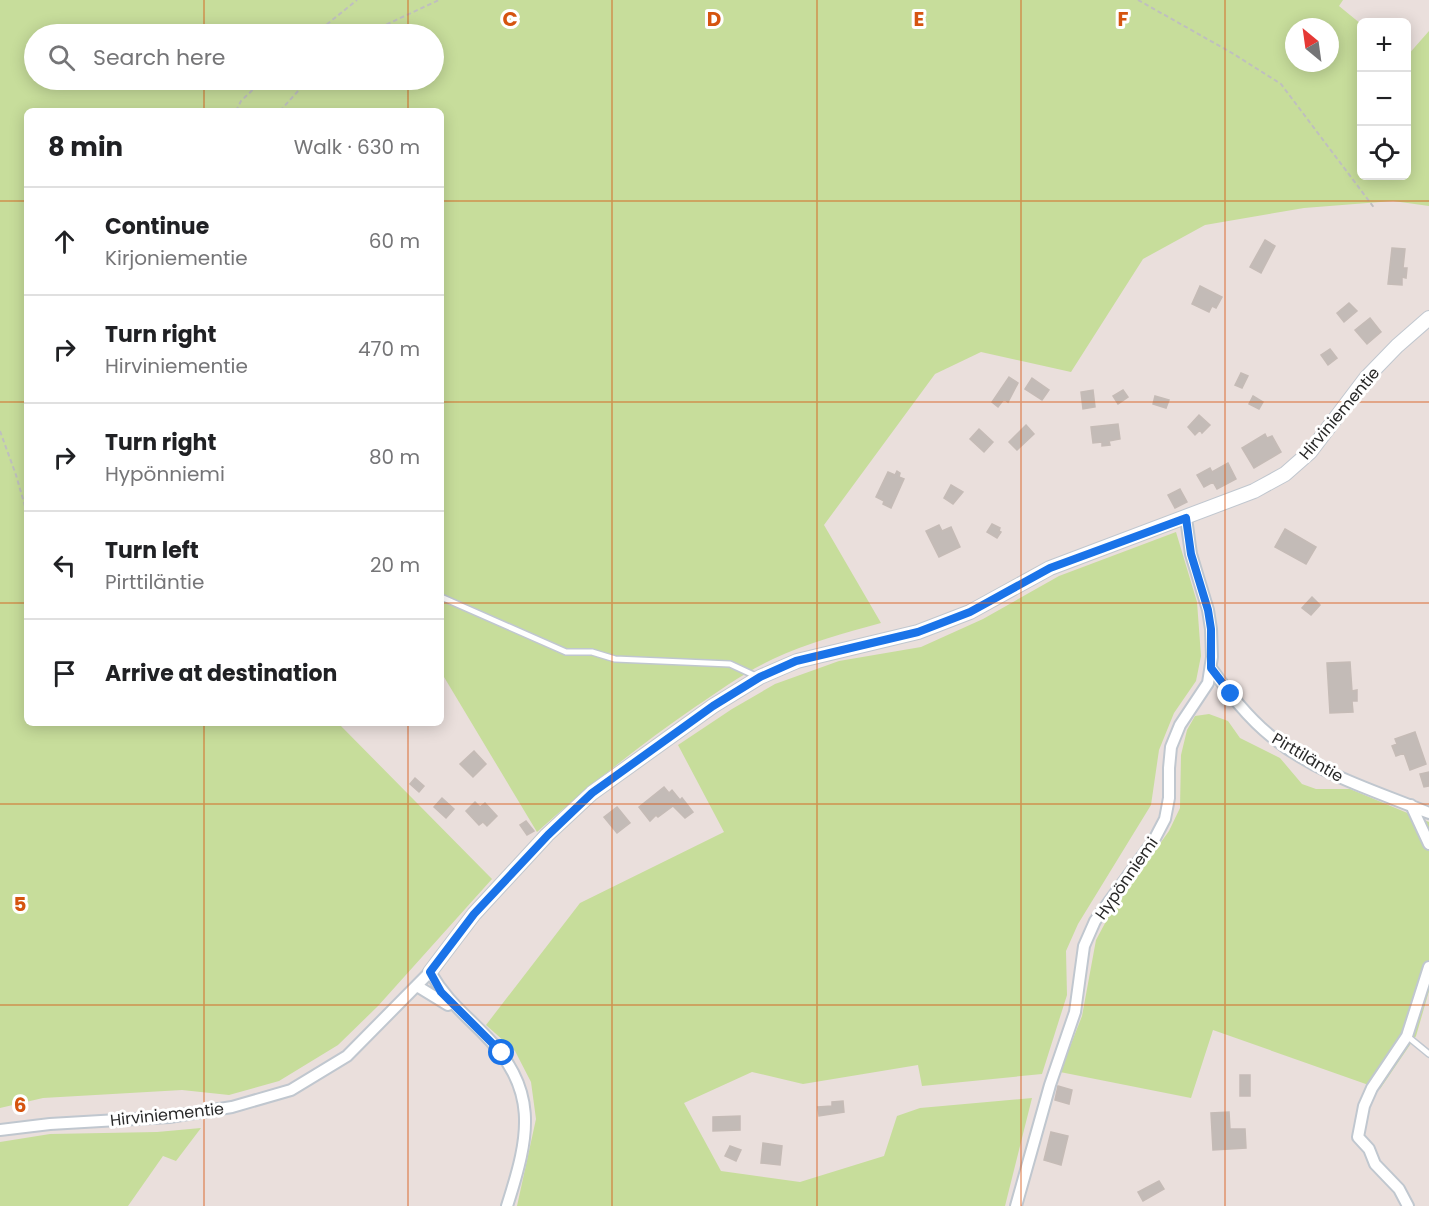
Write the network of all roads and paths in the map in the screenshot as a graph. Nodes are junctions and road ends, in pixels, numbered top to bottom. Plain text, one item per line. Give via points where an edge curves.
1 (357, 0) edge
2 (439, 0) edge
3 (1138, 0) edge
4 (327, 24) edge
5 (387, 24) edge
6 (253, 90) edge
7 (299, 90) edge
8 (238, 108) edge
9 (283, 108) edge
10 (1375, 209) dead end
11 (1429, 318) edge
12 (0, 431) edge
13 (24, 503) edge
14 (1186, 518) junction
15 (444, 598) edge
16 (1211, 668) junction
17 (760, 677) junction
18 (1411, 805) junction
19 (1429, 813) edge
20 (1429, 844) edge
21 (1429, 967) edge
22 (430, 972) junction
23 (417, 986) junction
24 (459, 1011) junction
25 (1407, 1036) junction
26 (1429, 1054) edge
27 (0, 1130) edge
28 (508, 1206) edge
29 (1016, 1206) edge
30 (1408, 1206) edge

1 - 4 path
2 - 5 path
3 - 10 path via 1281,84
6 - 8 path
7 - 9 path
11 - 14 street, Hirviniementie via 1366,378 1310,452 1285,474
12 - 13 path
14 - 16 street, Hypönniemi via 1191,554 1208,610
14 - 17 street, Hirviniementie via 1050,568 970,612 918,632 796,661
15 - 17 lane via 566,652 592,652 615,659 730,664
16 - 18 street, Pirttiläntie via 1250,717 1283,745 1353,783
16 - 29 street, Hypönniemi via 1208,683 1180,725 1171,747 1165,819 1095,921 1084,946 1075,1012
17 - 22 street, Hirviniementie via 592,793 474,914
18 - 19 street, Pirttiläntie
18 - 20 street
21 - 25 street
22 - 23 street, Hirviniementie
22 - 24 street via 441,992
23 - 24 street
23 - 27 street, Hirviniementie via 347,1056 291,1090 232,1107 169,1117
24 - 28 street via 502,1053 519,1081 526,1114 523,1147
25 - 26 lane
25 - 30 street via 1372,1088 1358,1137

